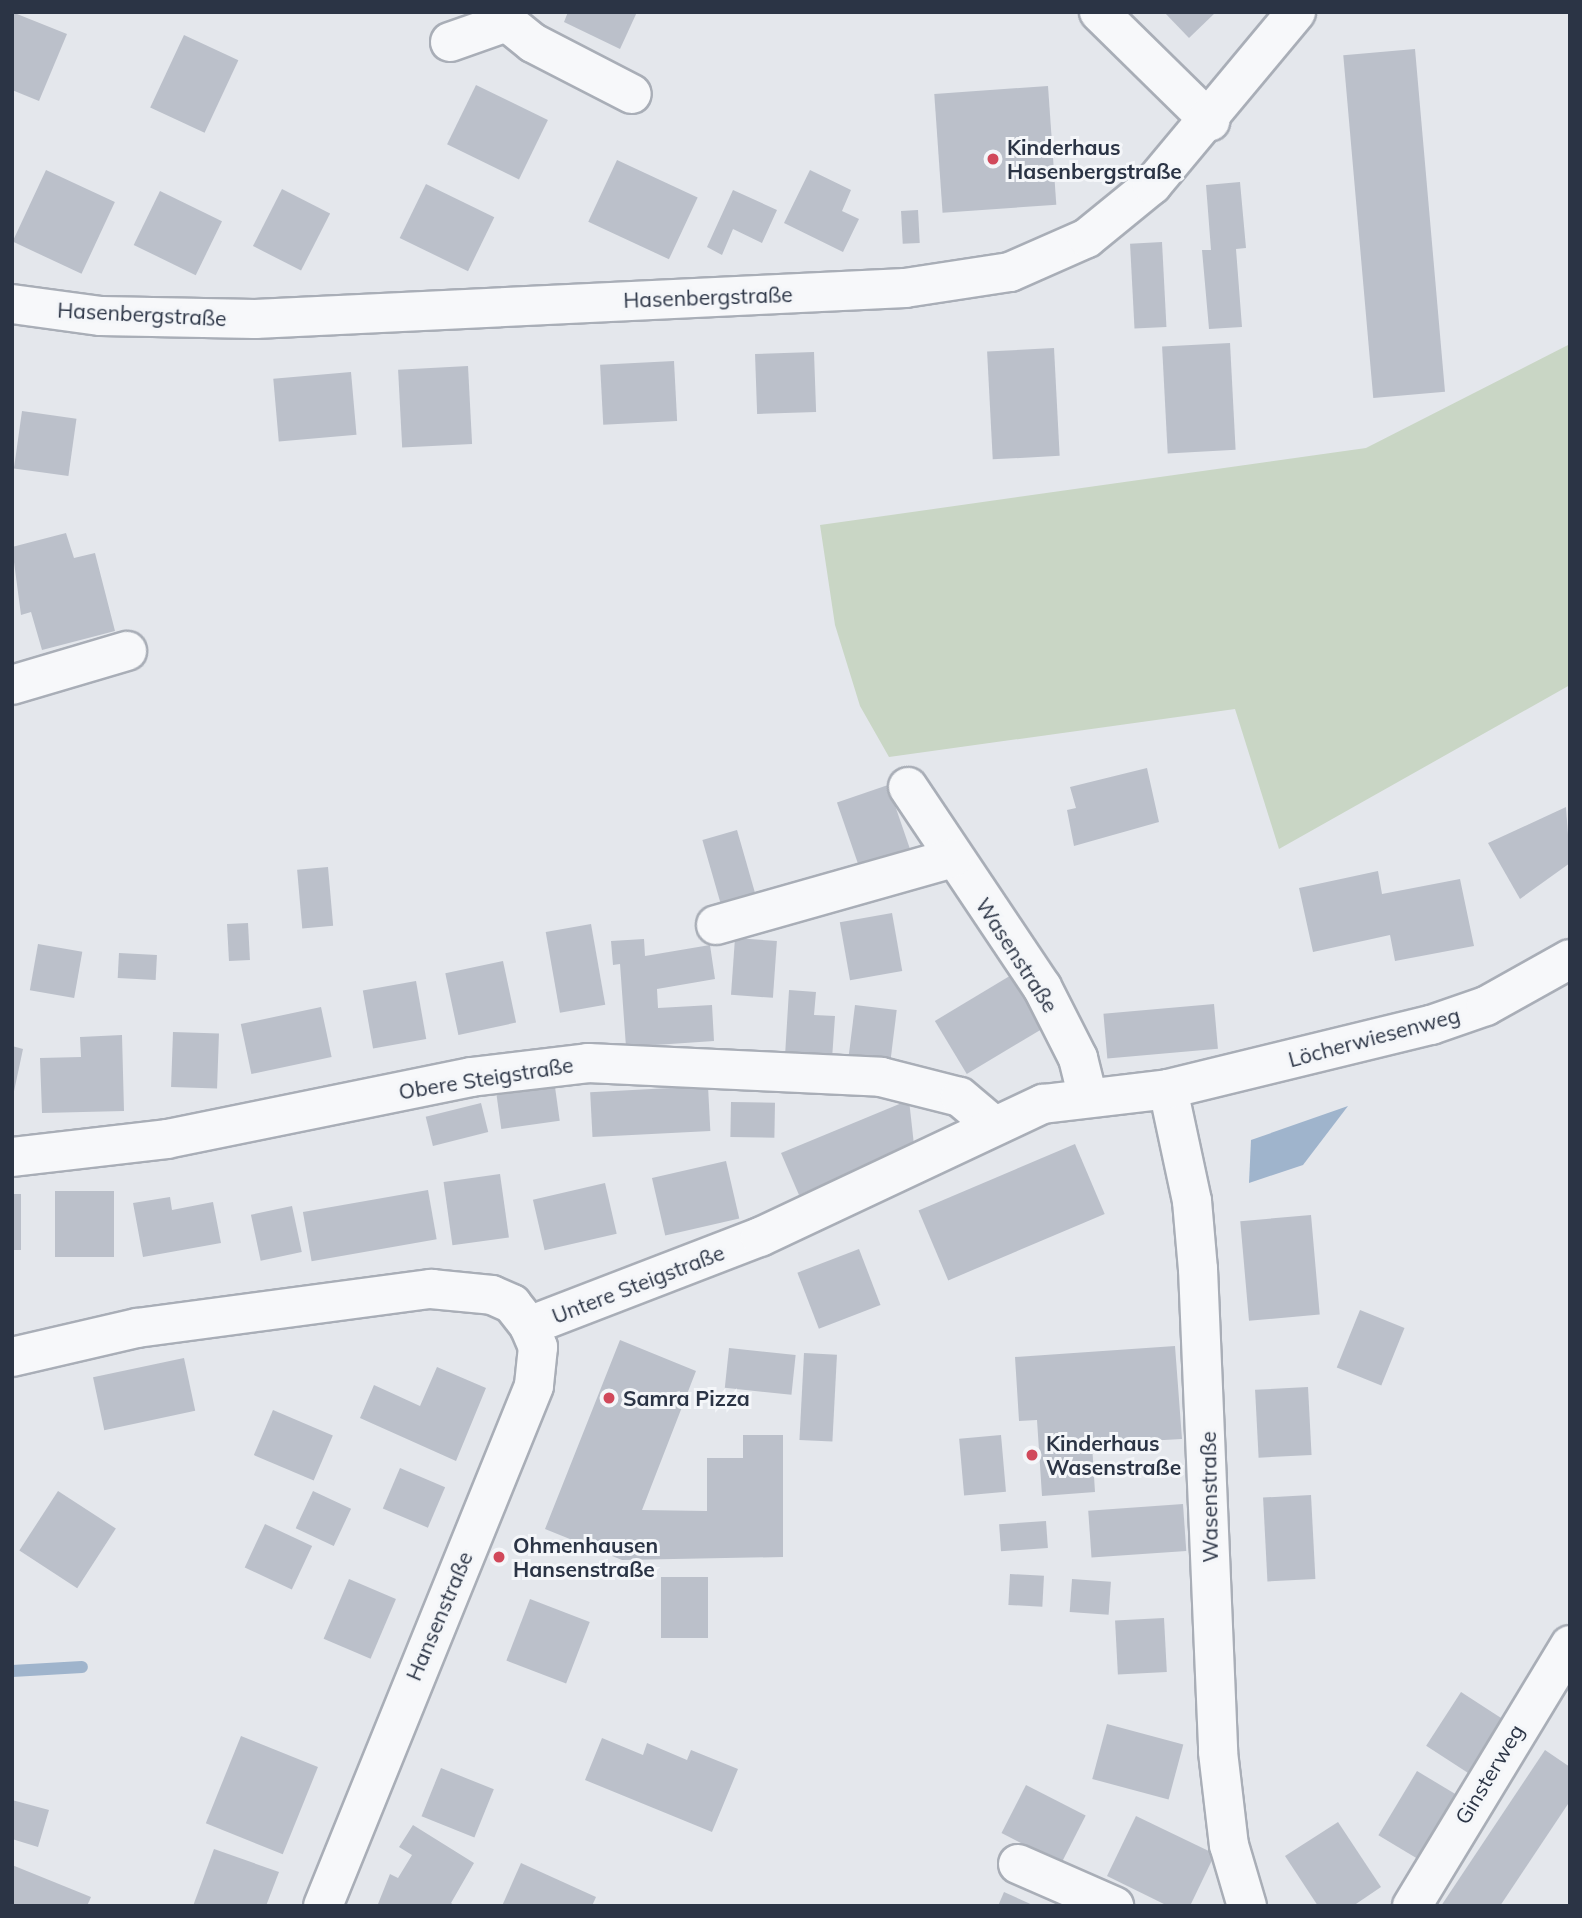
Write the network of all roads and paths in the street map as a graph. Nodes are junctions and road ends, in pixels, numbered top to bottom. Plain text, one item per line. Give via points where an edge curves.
1 (1099, 12) edge
2 (1296, 12) edge
3 (509, 17) edge
4 (450, 42) dead end
5 (632, 94) dead end
6 (1210, 121) junction
7 (12, 304) edge
8 (127, 651) dead end
9 (12, 685) edge
10 (908, 787) dead end
11 (952, 858) junction
12 (716, 925) dead end
13 (1570, 959) edge
14 (1168, 1089) junction
15 (1087, 1095) junction
16 (993, 1125) junction
17 (12, 1157) edge
18 (529, 1326) junction
19 (12, 1357) edge
20 (1570, 1645) edge
21 (1018, 1864) dead end
22 (323, 1906) edge
23 (1114, 1906) edge
24 (1247, 1906) edge
25 (1412, 1906) edge

1 - 6 street
2 - 6 street, Hasenbergstraße
3 - 4 street
3 - 5 street via 533,43
6 - 7 street, Hasenbergstraße via 1152,185 1087,238 1010,272 953,284 255,319 101,316
8 - 9 street
10 - 11 street, Wasenstraße
11 - 12 street
11 - 15 street, Wasenstraße via 1041,987 1078,1058
13 - 14 street, Löcherwiesenweg via 1486,1006 1431,1025
14 - 15 street, Untere Steigstraße
14 - 24 street, Wasenstraße via 1192,1201 1198,1269 1218,1752 1229,1845
15 - 16 street, Untere Steigstraße via 1043,1104
16 - 17 street, Obere Steigstraße via 960,1097 881,1077 588,1063 471,1077 167,1139
16 - 18 street, Untere Steigstraße via 760,1237
18 - 19 street, Untere Steigstraße via 512,1304 492,1295 431,1289 137,1328
18 - 22 street, Hansenstraße via 538,1347 534,1386
20 - 25 street, Ginsterweg
21 - 23 street

